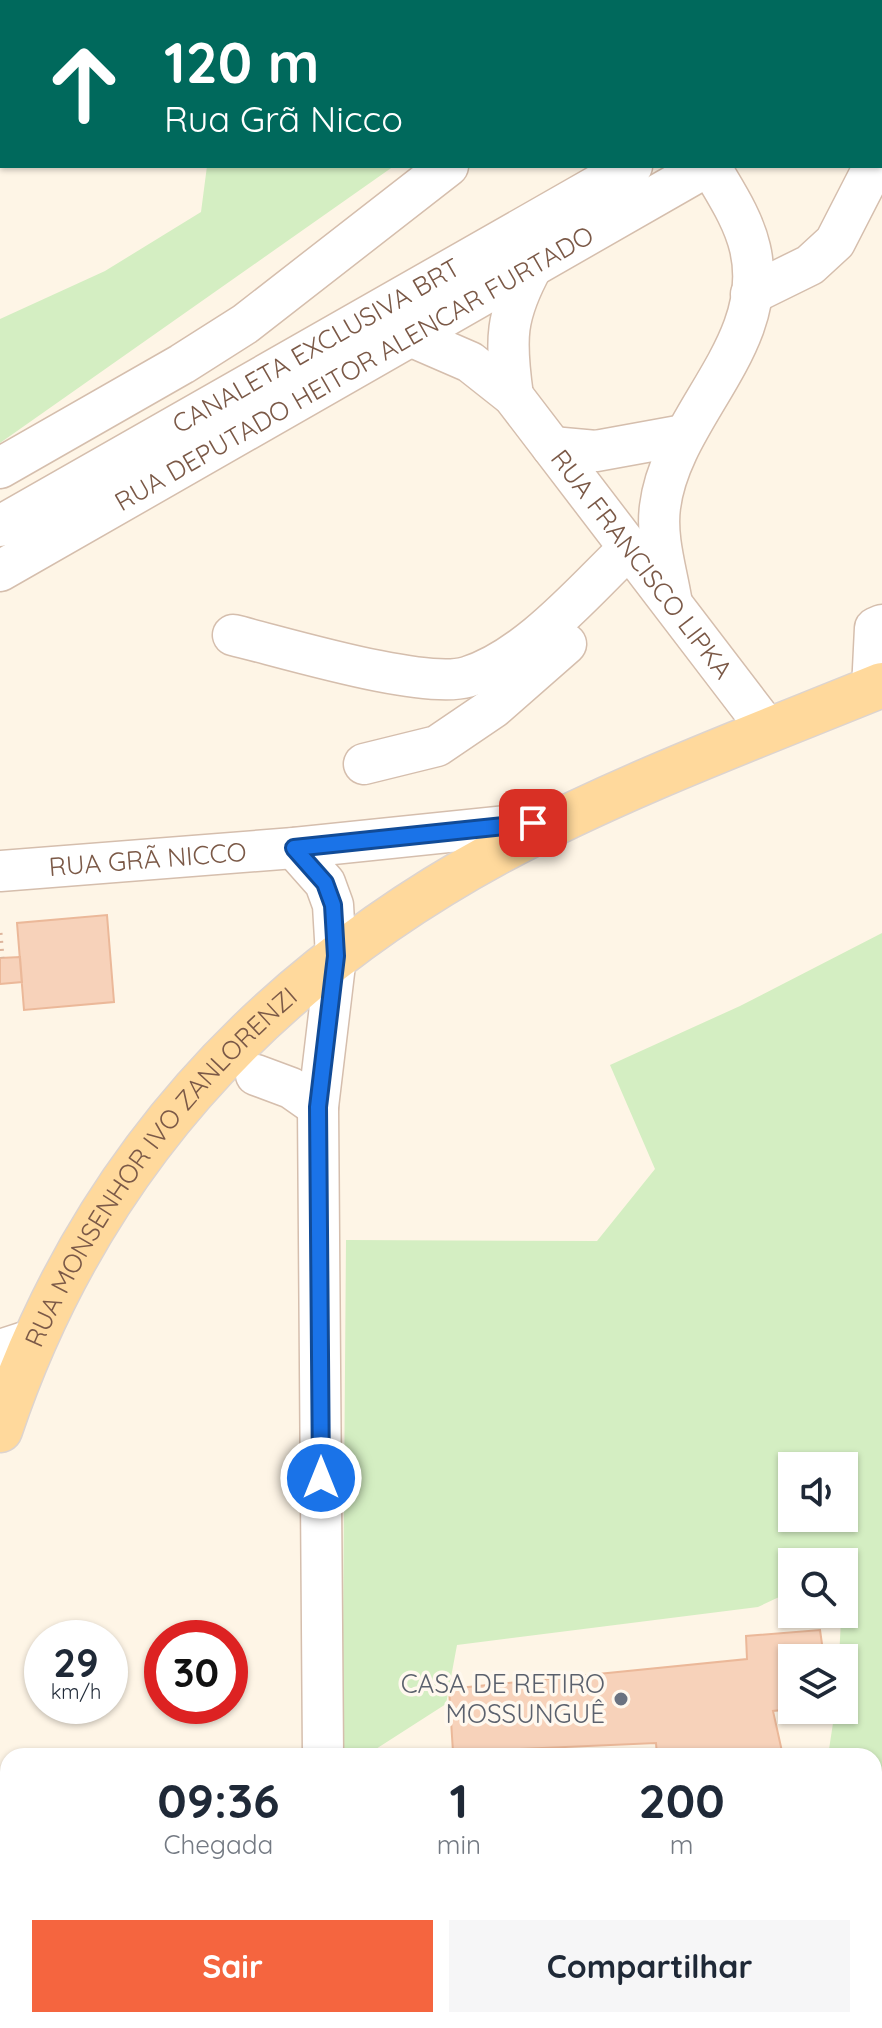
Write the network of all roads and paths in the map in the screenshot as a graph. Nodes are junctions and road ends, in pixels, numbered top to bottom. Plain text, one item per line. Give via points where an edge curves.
1 (445, 168) edge
2 (628, 168) edge
3 (873, 168) edge
4 (713, 173) edge
5 (533, 265) junction
6 (751, 294) junction
7 (410, 336) junction
8 (513, 396) junction
9 (684, 435) junction
10 (552, 447) junction
11 (0, 468) edge
12 (0, 526) edge
13 (637, 559) junction
14 (0, 571) edge
15 (673, 606) junction
16 (882, 625) edge
17 (233, 635) dead end
18 (877, 687) edge
19 (769, 731) junction
20 (364, 764) dead end
21 (563, 820) junction
22 (294, 848) junction
23 (0, 871) edge
24 (0, 933) edge
25 (336, 956) junction
26 (2, 958) dead end
27 (256, 1075) dead end
28 (318, 1107) junction
29 (17, 1344) edge
30 (0, 1430) edge
31 (323, 1748) edge

1 - 11 street via 245,324
2 - 12 street, CANALETA EXCLUSIVA BRT
3 - 6 street via 835,242 810,265
4 - 5 street, RUA DEPUTADO HEITOR ALENCAR FURTADO
4 - 6 street via 750,248
5 - 7 street, RUA DEPUTADO HEITOR ALENCAR FURTADO
5 - 8 street via 506,330
6 - 9 street via 740,335
7 - 8 street, RUA FRANCISCO LIPKA via 470,362
7 - 14 street, RUA DEPUTADO HEITOR ALENCAR FURTADO
8 - 10 street, RUA FRANCISCO LIPKA
9 - 10 street via 596,451
9 - 15 street via 659,508
10 - 13 street, RUA FRANCISCO LIPKA
13 - 15 street, RUA FRANCISCO LIPKA
13 - 17 street via 514,655 466,677 433,679 353,665
13 - 20 street via 493,708 437,746
15 - 19 street, RUA FRANCISCO LIPKA
16 - 18 street via 875,628
18 - 19 main road, RUA MONSENHOR IVO ZANLORENZI
19 - 21 main road, RUA MONSENHOR IVO ZANLORENZI
21 - 22 street, RUA GRÃ NICCO
21 - 25 main road, RUA MONSENHOR IVO ZANLORENZI via 456,876
22 - 23 street, RUA GRÃ NICCO
22 - 25 street via 325,883 333,905
24 - 26 path
25 - 28 street
25 - 29 main road, RUA MONSENHOR IVO ZANLORENZI via 235,1044 153,1138
27 - 28 street via 291,1088
28 - 31 street
29 - 30 main road, RUA MONSENHOR IVO ZANLORENZI

